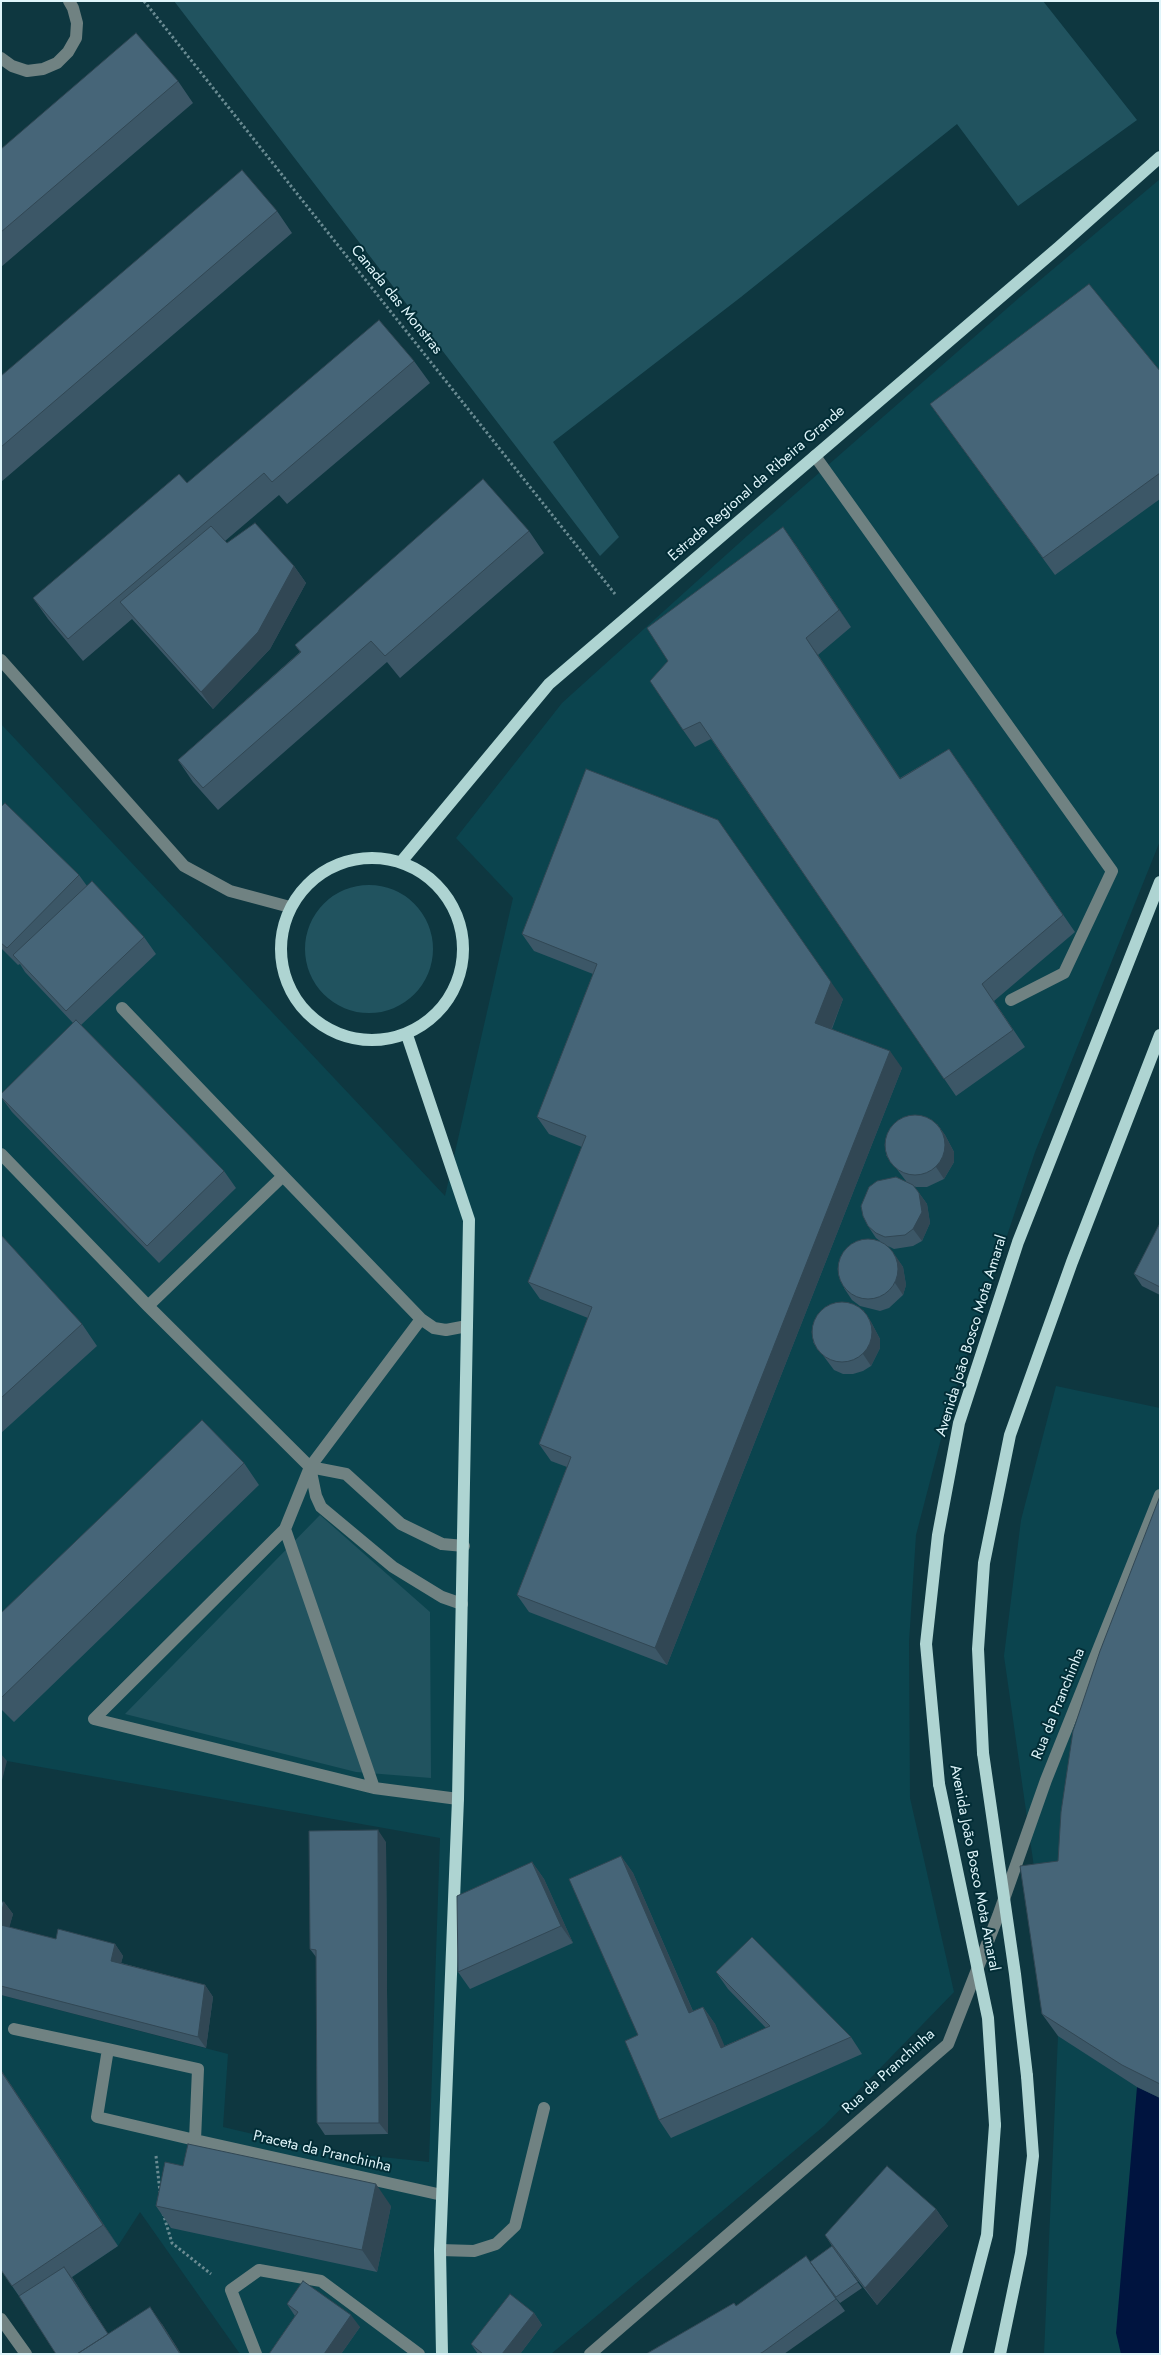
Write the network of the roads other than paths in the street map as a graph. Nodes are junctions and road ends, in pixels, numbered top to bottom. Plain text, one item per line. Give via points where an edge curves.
1 (69, 1) edge
2 (1, 58) edge
3 (1160, 157) edge
4 (815, 456) junction
5 (1, 660) edge
6 (401, 862) junction
7 (1160, 882) edge
8 (290, 907) junction
9 (1011, 1000) dead end
10 (122, 1008) dead end
11 (407, 1034) junction
12 (1160, 1035) edge
13 (1, 1154) edge
14 (283, 1176) junction
15 (148, 1306) junction
16 (421, 1319) junction
17 (467, 1326) junction
18 (310, 1467) junction
19 (1160, 1496) edge
20 (285, 1529) junction
21 (464, 1546) junction
22 (462, 1604) junction
23 (374, 1788) junction
24 (458, 1800) junction
25 (14, 2029) dead end
26 (108, 2049) junction
27 (544, 2108) dead end
28 (195, 2140) junction
29 (442, 2195) junction
30 (440, 2250) junction
31 (1, 2319) edge
32 (595, 2352) edge
33 (26, 2354) edge
34 (256, 2354) edge
35 (419, 2354) edge
36 (442, 2354) edge
37 (956, 2354) edge
38 (1000, 2354) edge

1 - 2 street via 77,23 76,38 57,63 27,71
3 - 4 main road, Estrada Regional da Ribeira Grande
4 - 6 main road, Estrada Regional da Ribeira Grande via 549,684
4 - 9 street via 1112,871 1064,973
5 - 8 street via 184,866 230,891
6 - 8 main road via 369,858 343,862 315,878
6 - 11 main road via 416,868 441,888 460,923 464,955 451,997 434,1018
7 - 37 main road, Avenida João Bosco Mota Amaral, bridge via 1018,1242 959,1423 938,1535 926,1644 939,1784 988,2018 995,2125 987,2235
8 - 11 main road via 280,938 280,960 290,991 306,1014 332,1033 363,1041
10 - 14 street
11 - 17 main road via 469,1220
12 - 38 main road, Avenida João Bosco Mota Amaral, bridge via 1072,1262 1010,1435 984,1563 978,1649 983,1753 1015,1974 1033,2156 1021,2253
13 - 15 street
14 - 15 street
14 - 16 street
15 - 18 street
16 - 17 street via 434,1328 446,1330
16 - 18 street
17 - 21 main road
18 - 20 street
18 - 21 street via 346,1474 401,1524 442,1544
18 - 22 street via 321,1507 393,1567
19 - 32 street, Rua da Pranchinha via 1046,1780 948,2044
20 - 23 street
20 - 23 street via 94,1719
21 - 22 main road
22 - 24 main road
23 - 24 street
24 - 29 main road
25 - 26 street
26 - 28 street via 198,2069
26 - 28 street, Praceta da Pranchinha via 97,2118
27 - 30 street via 514,2226 496,2244 474,2251
28 - 29 street, Praceta da Pranchinha
29 - 30 main road
30 - 36 main road
31 - 33 street
34 - 35 street via 231,2290 259,2270 321,2281

